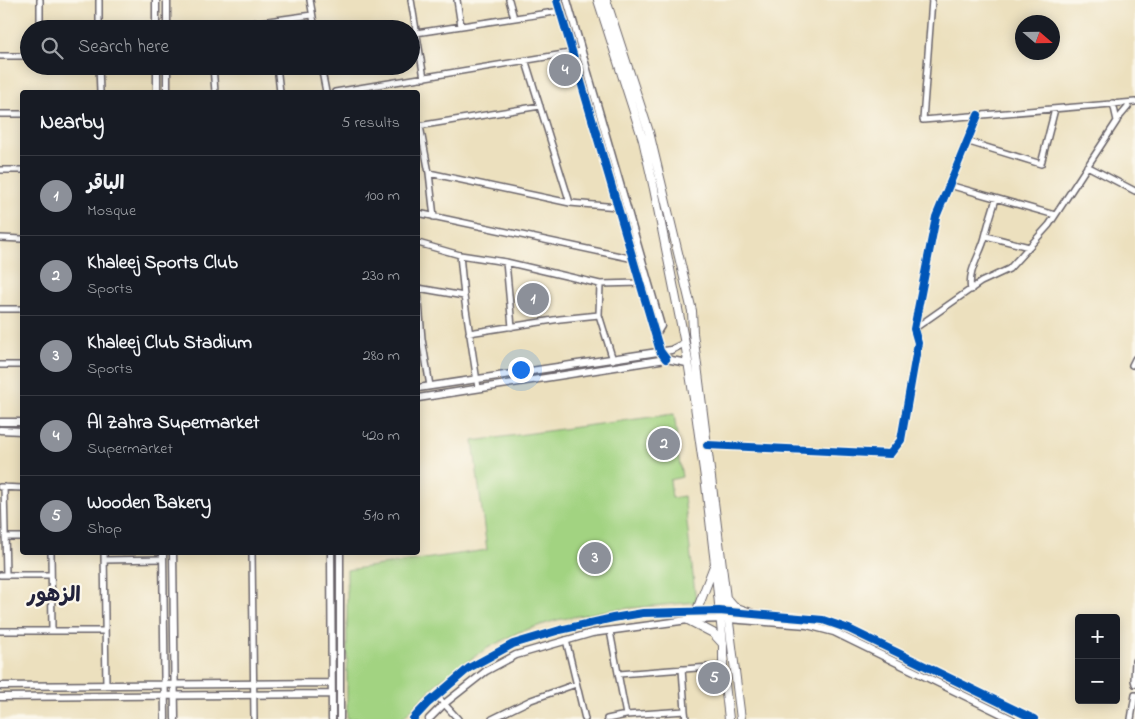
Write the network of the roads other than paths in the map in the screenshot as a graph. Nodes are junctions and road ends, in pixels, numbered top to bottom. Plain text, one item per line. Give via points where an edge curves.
1 (40, 0) edge
2 (99, 0) edge
3 (156, 0) edge
4 (167, 0) edge
5 (310, 0) edge
6 (411, 0) edge
7 (457, 0) edge
8 (509, 0) edge
9 (557, 0) edge
10 (567, 0) edge
11 (598, 0) edge
12 (606, 0) edge
13 (932, 0) edge
14 (561, 11) junction
15 (312, 15) junction
16 (514, 18) junction
17 (40, 20) edge
18 (99, 20) edge
19 (156, 20) edge
20 (167, 20) edge
21 (273, 20) edge
22 (313, 20) edge
23 (414, 20) edge
24 (461, 26) junction
25 (420, 32) edge
26 (582, 51) junction
27 (573, 54) junction
28 (0, 56) edge
29 (20, 56) edge
30 (420, 56) edge
31 (526, 62) junction
32 (99, 75) edge
33 (156, 75) edge
34 (167, 75) edge
35 (214, 75) edge
36 (278, 75) edge
37 (323, 75) edge
38 (424, 78) junction
39 (100, 90) edge
40 (157, 90) edge
41 (167, 90) edge
42 (215, 90) edge
43 (280, 90) edge
44 (326, 90) edge
45 (373, 90) edge
46 (1135, 102) edge
47 (1113, 104) junction
48 (540, 106) junction
49 (1128, 107) dead end
50 (1055, 108) junction
51 (0, 114) edge
52 (20, 114) edge
53 (978, 115) junction
54 (1117, 121) junction
55 (420, 126) edge
56 (420, 131) edge
57 (966, 141) junction
58 (1087, 166) junction
59 (0, 170) edge
60 (20, 170) edge
61 (429, 173) junction
62 (949, 186) junction
63 (1135, 191) edge
64 (996, 199) junction
65 (570, 203) junction
66 (618, 207) junction
67 (420, 214) edge
68 (1055, 215) junction
69 (434, 217) junction
70 (986, 236) junction
71 (0, 238) edge
72 (20, 239) edge
73 (420, 244) edge
74 (1029, 248) junction
75 (460, 255) junction
76 (634, 258) junction
77 (506, 262) junction
78 (641, 283) junction
79 (600, 284) junction
80 (420, 289) edge
81 (971, 290) junction
82 (464, 296) junction
83 (0, 309) edge
84 (20, 309) edge
85 (599, 315) junction
86 (512, 327) junction
87 (914, 329) junction
88 (469, 334) junction
89 (656, 334) junction
90 (420, 340) edge
91 (685, 343) junction
92 (660, 351) junction
93 (666, 359) junction
94 (1135, 359) edge
95 (613, 360) junction
96 (687, 363) junction
97 (0, 365) edge
98 (20, 365) edge
99 (1132, 365) dead end
100 (476, 378) junction
101 (430, 386) junction
102 (420, 388) edge
103 (478, 388) junction
104 (420, 398) edge
105 (0, 422) edge
106 (20, 422) edge
107 (0, 430) edge
108 (20, 430) edge
109 (707, 445) junction
110 (2, 487) edge
111 (20, 488) edge
112 (6, 537) junction
113 (20, 537) edge
114 (51, 555) edge
115 (104, 555) edge
116 (173, 555) edge
117 (252, 555) edge
118 (331, 555) edge
119 (340, 555) edge
120 (163, 556) edge
121 (104, 560) junction
122 (715, 564) junction
123 (0, 575) edge
124 (6, 575) junction
125 (51, 575) junction
126 (726, 597) junction
127 (697, 610) junction
128 (719, 611) junction
129 (754, 614) junction
130 (728, 616) junction
131 (688, 620) junction
132 (720, 620) junction
133 (0, 631) edge
134 (52, 631) junction
135 (610, 631) junction
136 (105, 632) junction
137 (566, 640) junction
138 (723, 644) junction
139 (1135, 661) edge
140 (723, 666) junction
141 (682, 669) junction
142 (619, 674) junction
143 (332, 683) junction
144 (254, 684) junction
145 (576, 684) junction
146 (1135, 684) edge
147 (106, 685) junction
148 (165, 685) junction
149 (175, 685) junction
150 (0, 686) edge
151 (332, 694) junction
152 (1135, 694) edge
153 (254, 695) junction
154 (165, 696) junction
155 (175, 696) junction
156 (437, 696) junction
157 (0, 697) edge
158 (444, 704) junction
159 (685, 711) junction
160 (626, 714) junction
161 (166, 719) edge
162 (175, 719) edge
163 (254, 719) edge
164 (332, 719) edge
165 (340, 719) edge
166 (413, 719) edge
167 (429, 719) edge
168 (458, 719) edge
169 (492, 719) edge
170 (585, 719) edge
171 (607, 719) edge
172 (686, 719) edge
173 (729, 719) edge
174 (741, 719) edge
175 (1012, 719) edge
176 (1034, 719) edge
177 (1131, 719) edge

1 - 17 street
2 - 18 street
3 - 19 street
4 - 20 street
5 - 15 street
6 - 23 street
7 - 24 street
8 - 16 street
9 - 14 street
10 - 26 street
11 - 91 main road via 643,140
12 - 109 main road via 649,132 692,311
13 - 53 street via 923,120
14 - 16 street
14 - 27 street
15 - 21 street
15 - 22 street
16 - 24 street
24 - 25 street
26 - 27 street
26 - 89 street via 661,326
27 - 31 street
27 - 66 street
28 - 29 street
30 - 38 street
31 - 38 street
31 - 48 street
32 - 39 street
33 - 40 street
34 - 41 street
35 - 42 street
36 - 43 street
37 - 44 street
38 - 45 street
46 - 47 street
47 - 50 street
47 - 54 street
48 - 55 street
48 - 65 street
49 - 54 street
50 - 53 street
50 - 57 street via 1041,164
51 - 52 street
53 - 57 street
54 - 58 street
56 - 61 street
57 - 62 street
58 - 63 street
58 - 68 street
59 - 60 street
61 - 65 street
61 - 69 street
62 - 64 street
62 - 87 street via 936,217
64 - 68 street
64 - 70 street
65 - 66 street
66 - 76 street
67 - 69 street
68 - 74 street
69 - 76 street
70 - 74 street
70 - 81 street via 972,274
71 - 72 street
73 - 75 street
74 - 81 street via 1009,269
75 - 77 street
75 - 82 street
76 - 78 street
77 - 79 street
77 - 86 street
78 - 79 street
78 - 89 street
79 - 85 street
80 - 82 street
81 - 87 street
82 - 88 street
83 - 84 street
85 - 86 street
85 - 95 street
86 - 88 street
87 - 109 street via 918,343 901,440 890,454
88 - 100 street
89 - 92 street
90 - 101 street
91 - 92 street
91 - 96 main road
92 - 93 street
92 - 95 street
93 - 96 street
93 - 103 street
94 - 99 street
95 - 100 street
96 - 122 main road
97 - 98 street
100 - 101 street
100 - 103 street
101 - 102 street
103 - 104 street
105 - 106 street
107 - 108 street
109 - 126 main road
110 - 111 street
110 - 112 street
112 - 113 street
112 - 124 street
114 - 125 street
115 - 121 street
116 - 149 street
117 - 144 street
118 - 143 street
119 - 165 street
120 - 121 street
120 - 148 street
121 - 136 street
122 - 127 main road
122 - 128 main road
123 - 124 street
124 - 125 street
125 - 134 street
126 - 129 main road via 734,607
126 - 130 main road
127 - 128 street
127 - 156 street via 643,613 560,630 514,644 469,668
128 - 130 street
128 - 132 main road
129 - 130 street
129 - 176 street via 823,620 849,629
130 - 132 street
130 - 174 main road
130 - 175 street via 806,625 834,632
131 - 132 street
131 - 135 street
131 - 138 main road via 714,633
132 - 138 main road
133 - 134 street
134 - 136 street
135 - 137 street
135 - 142 street
136 - 147 street
137 - 145 street
137 - 158 street via 516,655 486,671
138 - 140 main road
139 - 146 street
140 - 141 street
140 - 173 main road
141 - 142 street
141 - 159 street
142 - 160 street
143 - 144 street
143 - 151 street
144 - 149 street
144 - 153 street
145 - 169 street via 531,700
145 - 170 street
147 - 148 street
147 - 150 street
148 - 149 street
148 - 154 street
149 - 155 street
151 - 153 street
151 - 164 street
152 - 177 street
153 - 155 street
153 - 163 street
154 - 155 street
154 - 157 street
154 - 161 street
155 - 162 street
156 - 158 street
156 - 166 street
158 - 167 street
158 - 168 street
159 - 160 street
159 - 172 street
160 - 171 street

